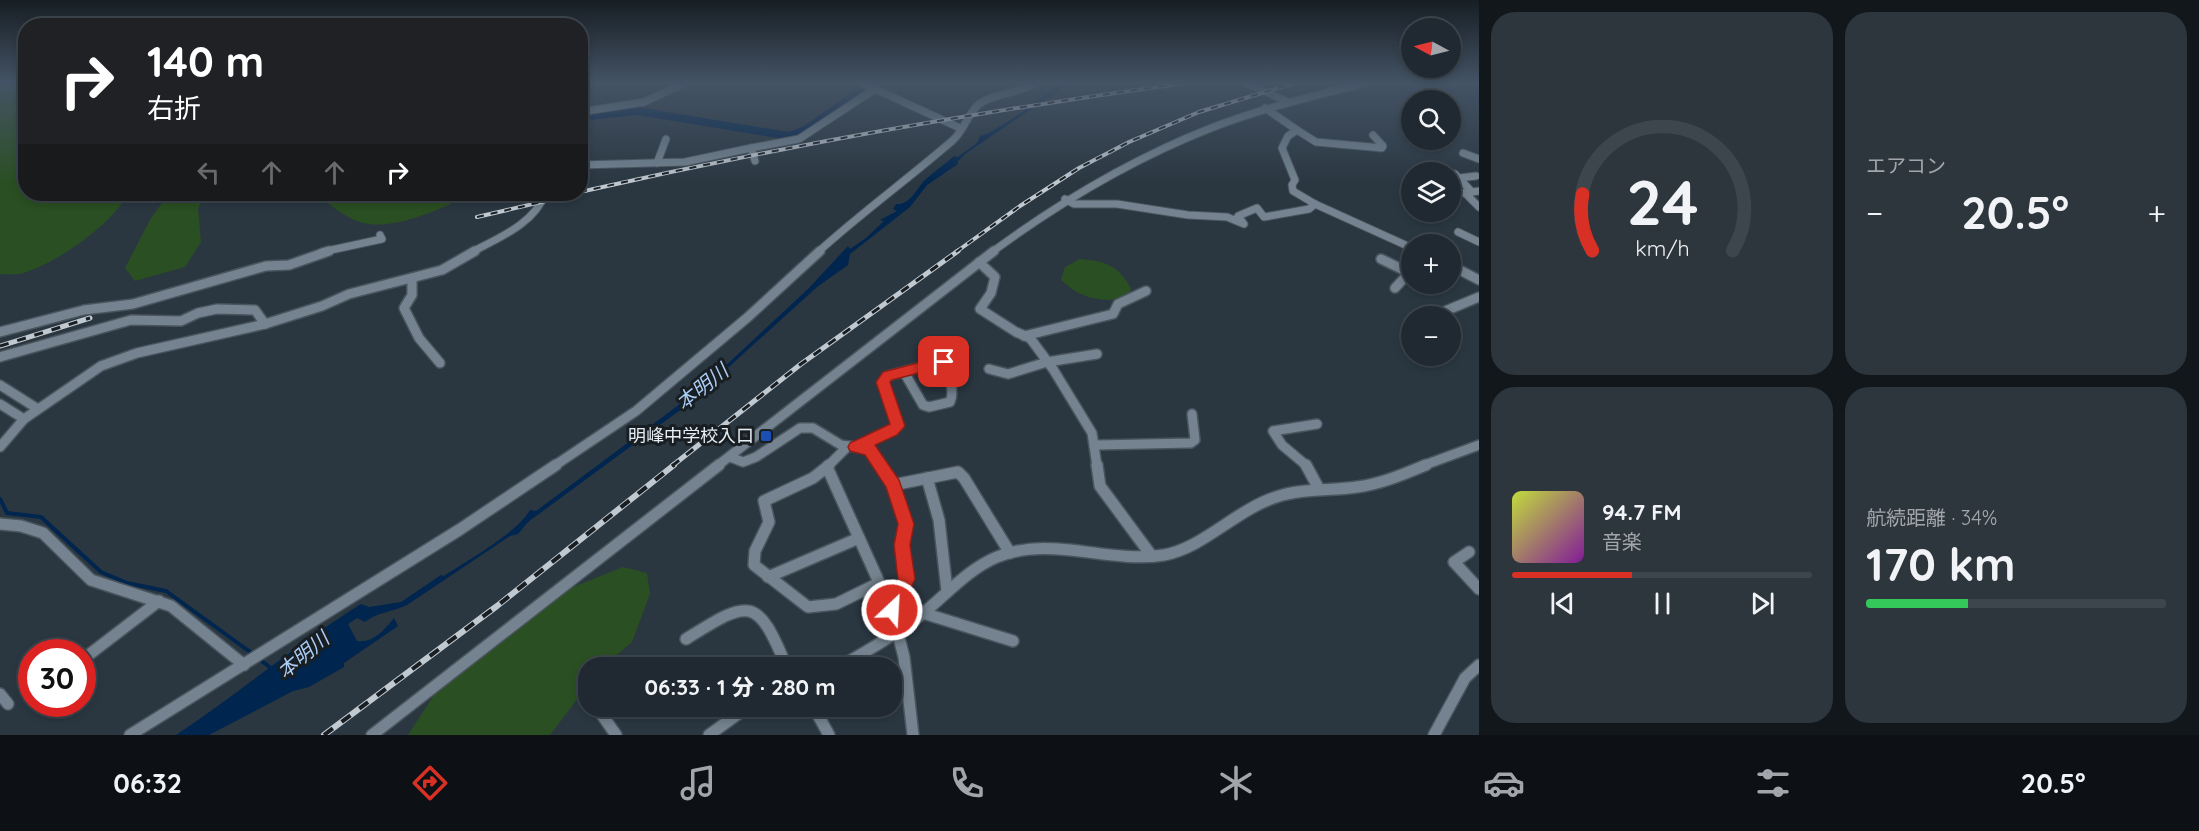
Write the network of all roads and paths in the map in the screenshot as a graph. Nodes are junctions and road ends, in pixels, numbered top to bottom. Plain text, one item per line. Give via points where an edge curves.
1 (832, 116) edge
2 (935, 116) edge
3 (969, 116) edge
4 (1241, 116) edge
5 (1277, 116) edge
6 (960, 128) junction
7 (1298, 130) junction
8 (1373, 135) dead end
9 (1344, 138) dead end
10 (666, 139) dead end
11 (1283, 146) junction
12 (1350, 146) junction
13 (1292, 147) dead end
14 (751, 148) junction
15 (1463, 153) dead end
16 (1290, 158) dead end
17 (1479, 159) edge
18 (755, 160) dead end
19 (657, 163) junction
20 (588, 165) edge
21 (1476, 176) dead end
22 (1472, 192) edge
23 (1065, 200) junction
24 (542, 201) edge
25 (1315, 204) junction
26 (1479, 207) edge
27 (1458, 232) dead end
28 (380, 235) dead end
29 (1479, 242) edge
30 (1401, 243) edge
31 (1381, 259) dead end
32 (979, 262) junction
33 (1401, 269) edge
34 (1461, 272) edge
35 (412, 279) junction
36 (1479, 280) edge
37 (1401, 282) edge
38 (1395, 288) dead end
39 (1146, 291) dead end
40 (1479, 297) edge
41 (1457, 306) edge
42 (265, 324) junction
43 (1, 333) edge
44 (1024, 336) junction
45 (1097, 354) dead end
46 (0, 357) edge
47 (1047, 362) junction
48 (440, 363) dead end
49 (989, 369) dead end
50 (904, 372) junction
51 (0, 385) edge
52 (0, 404) edge
53 (38, 409) junction
54 (1192, 414) dead end
55 (24, 419) junction
56 (1317, 424) dead end
57 (1097, 445) junction
58 (1479, 445) edge
59 (852, 446) junction
60 (0, 447) edge
61 (730, 457) junction
62 (827, 467) junction
63 (927, 478) junction
64 (893, 485) junction
65 (1319, 489) junction
66 (0, 524) edge
67 (859, 537) junction
68 (1469, 552) dead end
69 (1010, 553) junction
70 (1151, 555) junction
71 (768, 577) junction
72 (879, 583) junction
73 (1479, 589) edge
74 (947, 591) junction
75 (159, 601) junction
76 (892, 610) junction
77 (923, 613) junction
78 (899, 631) junction
79 (686, 639) dead end
80 (1013, 641) dead end
81 (96, 649) edge
82 (782, 657) edge
83 (858, 657) edge
84 (246, 663) junction
85 (1479, 664) edge
86 (604, 717) edge
87 (734, 717) edge
88 (819, 717) edge
89 (130, 735) edge
90 (372, 735) edge
91 (616, 735) edge
92 (709, 735) edge
93 (829, 735) edge
94 (914, 735) edge
95 (1434, 735) edge

1 - 14 street via 799,139
2 - 6 street
3 - 6 street
4 - 23 street via 1150,153
5 - 7 street
6 - 84 street via 955,139 857,217 748,317 636,411 459,530
7 - 11 street via 1288,136
7 - 12 street via 1314,144
8 - 12 street via 1382,148
9 - 12 street
10 - 19 street
11 - 13 street
11 - 16 street
11 - 25 street via 1294,180 1293,191
14 - 18 street
14 - 19 street via 685,162
15 - 17 street
19 - 20 street
21 - 22 street via 1457,176
22 - 26 street
23 - 25 street via 1074,204 1117,204 1227,217 1245,224 1238,216 1257,208 1264,217 1309,209
23 - 32 street
24 - 35 street via 523,223 442,270
25 - 30 street
27 - 29 street
28 - 43 street via 382,239 315,254 289,265 266,266 133,304 84,310
31 - 33 street
32 - 44 street via 995,277 991,293 980,309
32 - 61 street
34 - 36 street
35 - 42 street via 349,294
35 - 48 street via 412,295 404,308 423,346
37 - 38 street
39 - 44 street via 1118,304 1113,314
40 - 41 street
42 - 46 street via 255,310 217,309 181,321 131,320
42 - 53 street via 116,360
44 - 47 street via 1030,338
45 - 47 street
47 - 49 street via 1008,374
47 - 57 street
50 - 50 street via 944,362 950,402 923,405
50 - 59 street via 887,376 883,382 898,426
51 - 53 street
52 - 55 street
53 - 55 street
54 - 57 street via 1195,440 1191,443
55 - 60 street
56 - 65 street via 1273,431 1288,452 1304,462
57 - 70 street via 1096,475 1100,486
58 - 65 street via 1368,485
59 - 61 street via 841,445 813,428 800,428 756,458 743,462
59 - 62 street
59 - 64 street via 870,449
61 - 90 street
62 - 67 street
62 - 71 street via 813,478 764,501 770,522 755,551 754,565
63 - 64 street
63 - 69 street via 958,472
63 - 74 street via 942,525
64 - 76 street via 906,524 902,545 906,579
65 - 70 street via 1277,496 1238,514 1186,548
66 - 75 street via 43,532 91,580
67 - 71 street
67 - 72 street
68 - 73 street via 1455,562
69 - 70 street via 1050,547 1137,557
69 - 74 street via 980,566
71 - 72 street via 808,608 818,609
72 - 76 street
74 - 77 street
75 - 81 street
75 - 84 street
76 - 78 street
77 - 78 street
77 - 80 street
78 - 83 street
78 - 94 street
79 - 82 street via 732,611 752,610 762,618
84 - 89 street
85 - 95 street via 1465,678
86 - 91 street
87 - 92 street
88 - 93 street

